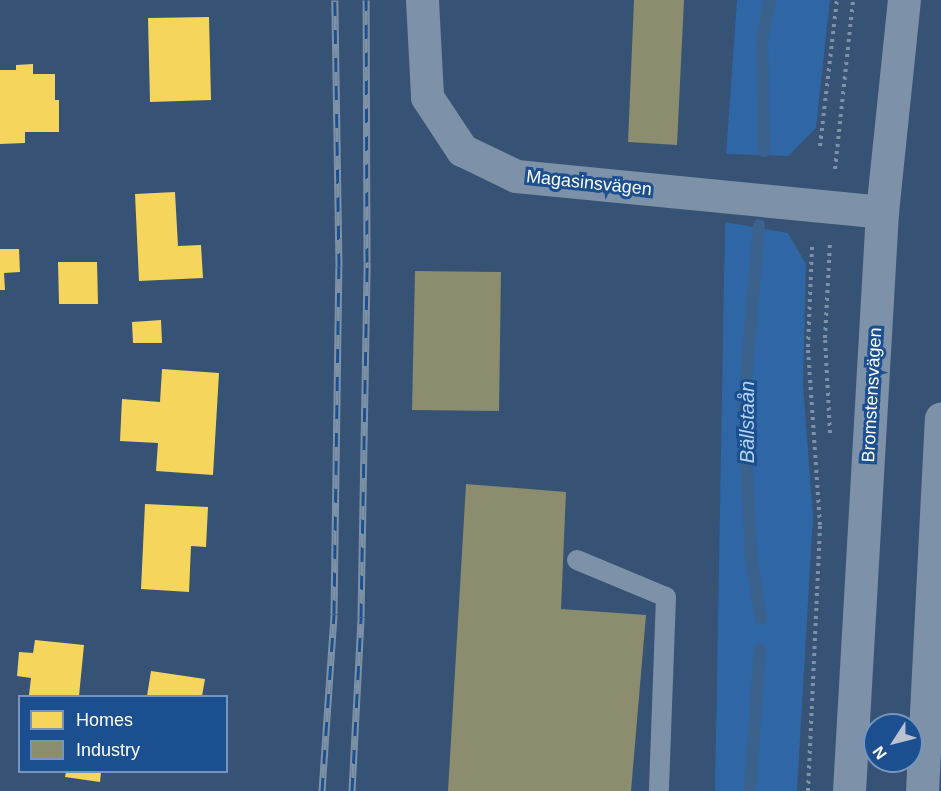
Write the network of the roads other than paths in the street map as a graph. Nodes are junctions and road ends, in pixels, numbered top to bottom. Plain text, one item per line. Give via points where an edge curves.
1 (422, 0) edge
2 (904, 0) edge
3 (882, 212) junction
4 (941, 418) edge
5 (577, 560) dead end
6 (659, 791) edge
7 (849, 791) edge
8 (921, 791) edge

1 - 3 street, Magasinsvägen via 427,97 462,150 516,176
2 - 3 street, Bromstensvägen
3 - 7 street, Bromstensvägen
4 - 8 street
5 - 6 lane via 666,597

